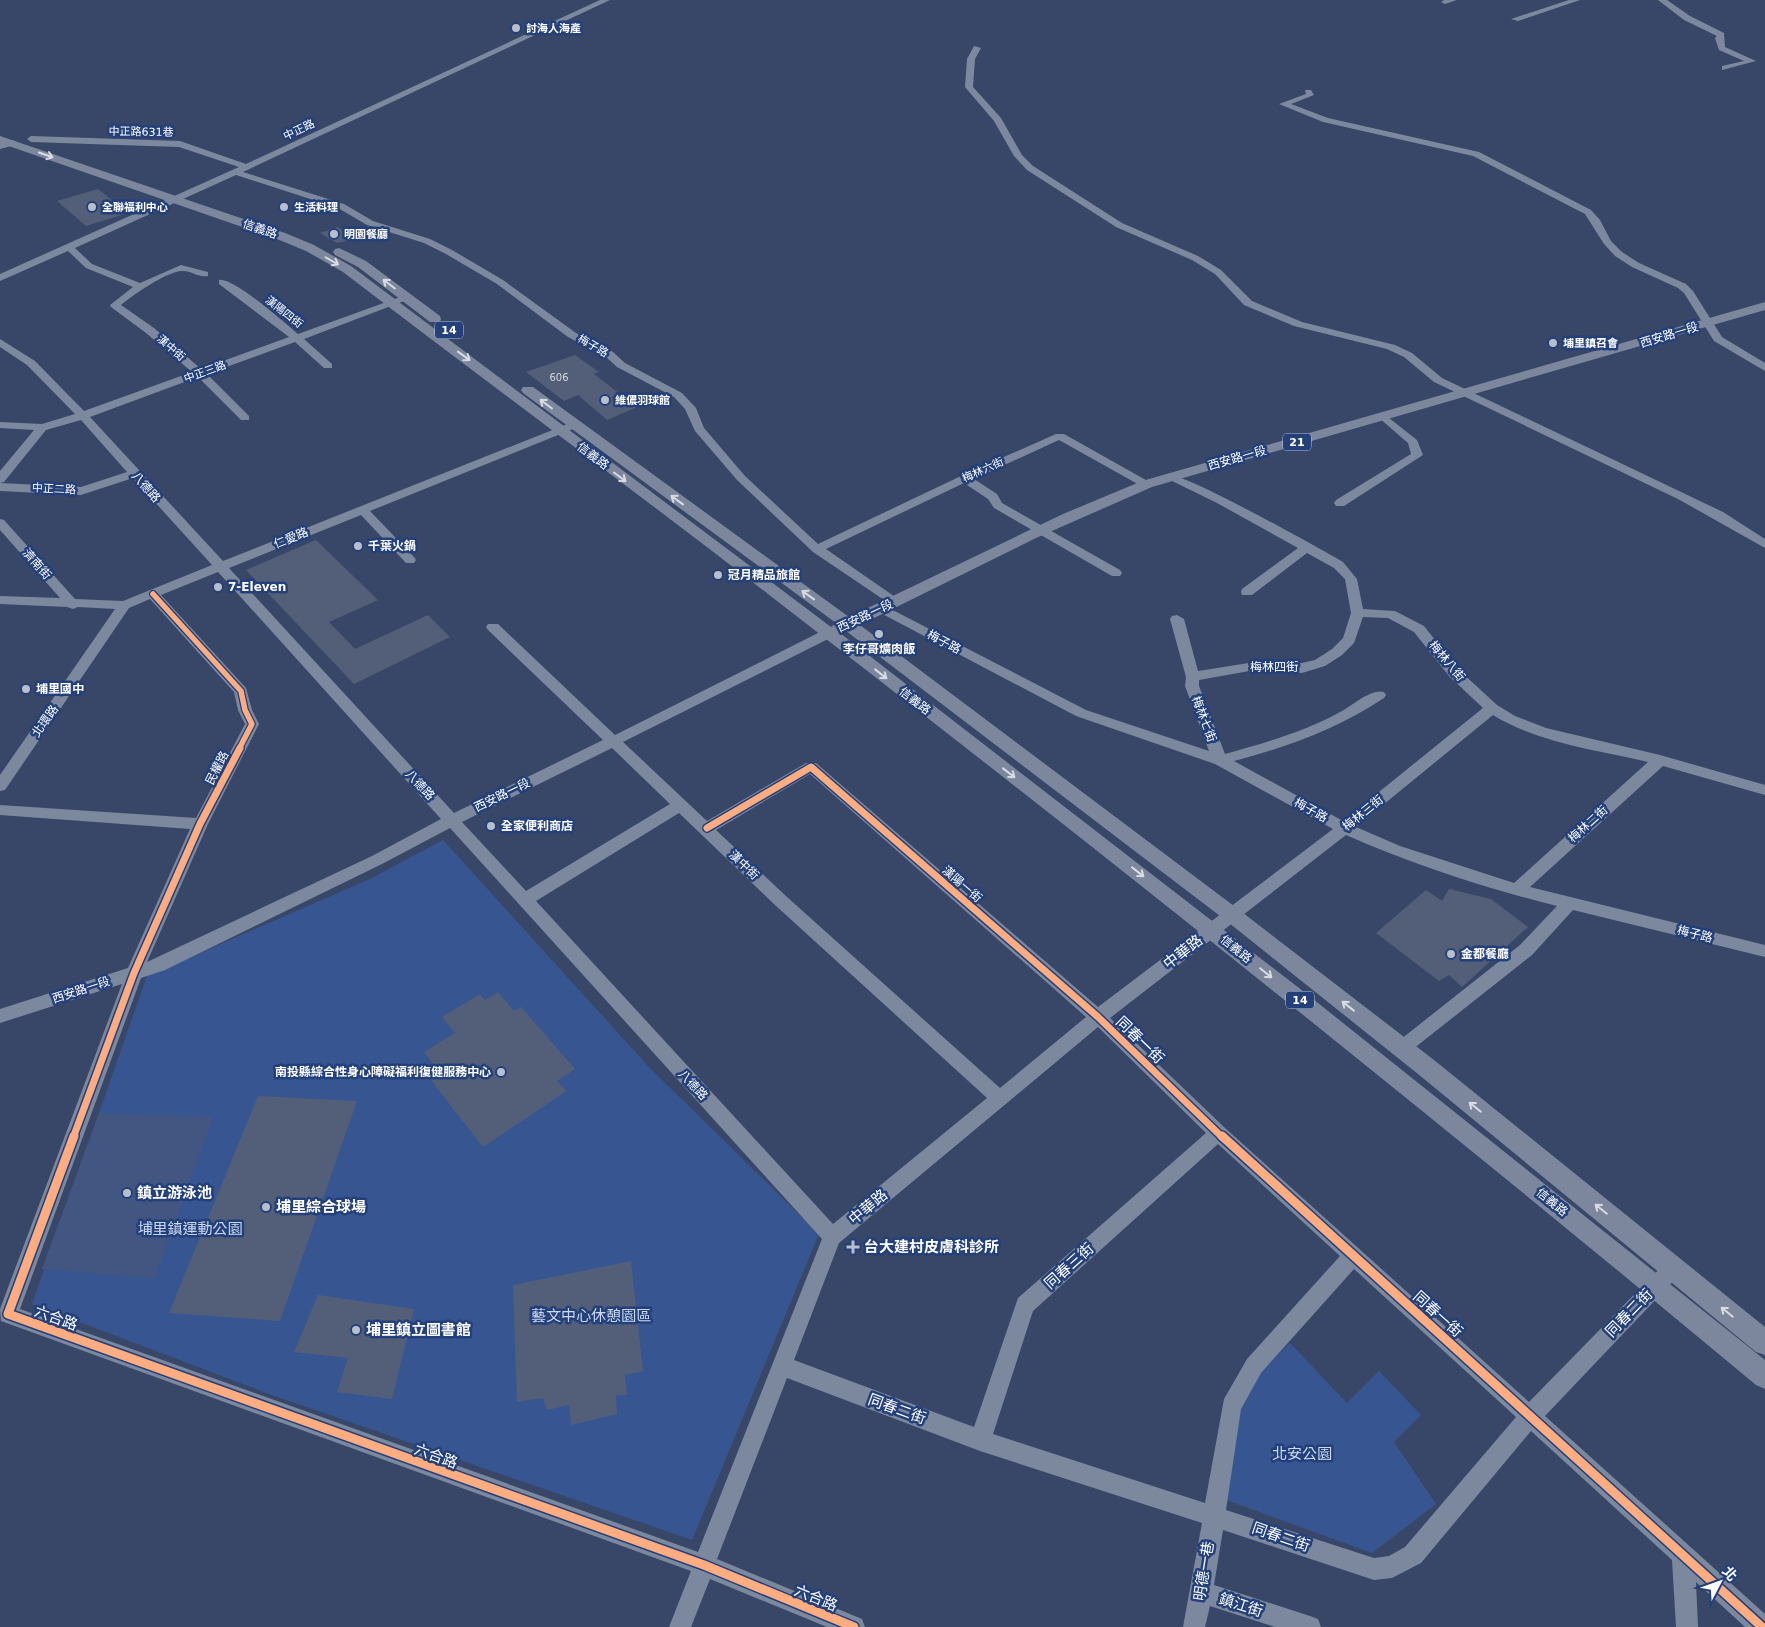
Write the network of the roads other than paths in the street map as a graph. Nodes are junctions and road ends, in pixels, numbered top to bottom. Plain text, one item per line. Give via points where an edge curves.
1 (606, 0) edge
2 (1576, 0) edge
3 (1662, 0) edge
4 (1515, 19) dead end
5 (977, 48) dead end
6 (1725, 68) dead end
7 (1308, 92) dead end
8 (0, 128) edge
9 (0, 139) edge
10 (31, 139) junction
11 (12, 143) junction
12 (0, 146) edge
13 (247, 167) junction
14 (235, 172) junction
15 (178, 197) junction
16 (69, 247) junction
17 (205, 274) dead end
18 (0, 278) edge
19 (222, 282) dead end
20 (141, 286) junction
21 (407, 298) junction
22 (392, 304) junction
23 (1765, 306) edge
24 (1707, 324) junction
25 (298, 338) junction
26 (0, 342) edge
27 (328, 366) dead end
28 (1765, 368) edge
29 (200, 373) junction
30 (1467, 394) junction
31 (83, 416) junction
32 (1384, 417) junction
33 (246, 418) dead end
34 (0, 425) edge
35 (574, 425) junction
36 (42, 427) junction
37 (559, 431) junction
38 (134, 473) junction
39 (1172, 477) junction
40 (965, 478) junction
41 (0, 479) edge
42 (1147, 484) junction
43 (0, 487) edge
44 (1340, 503) dead end
45 (363, 510) junction
46 (0, 523) edge
47 (1039, 530) junction
48 (1765, 544) edge
49 (1306, 548) junction
50 (817, 549) junction
51 (410, 560) dead end
52 (220, 567) junction
53 (1116, 573) dead end
54 (1247, 592) dead end
55 (153, 594) junction
56 (0, 600) edge
57 (894, 602) junction
58 (73, 604) junction
59 (124, 605) junction
60 (880, 609) junction
61 (1358, 612) junction
62 (1178, 619) dead end
63 (848, 624) junction
64 (493, 627) dead end
65 (829, 633) junction
66 (1192, 677) junction
67 (1379, 695) dead end
68 (1492, 708) junction
69 (613, 740) junction
70 (1220, 760) junction
71 (1660, 760) junction
72 (0, 786) edge
73 (1765, 790) edge
74 (681, 804) junction
75 (0, 810) edge
76 (452, 820) junction
77 (200, 824) junction
78 (707, 828) junction
79 (1344, 828) junction
80 (1517, 890) junction
81 (525, 900) junction
82 (1569, 904) junction
83 (1231, 914) junction
84 (1212, 929) junction
85 (1765, 951) edge
86 (134, 973) junction
87 (0, 1016) edge
88 (1098, 1017) junction
89 (1402, 1048) junction
90 (1000, 1098) junction
91 (1218, 1133) junction
92 (832, 1237) junction
93 (1354, 1255) junction
94 (1673, 1268) junction
95 (1656, 1285) junction
96 (8, 1314) joint
97 (1765, 1342) edge
98 (782, 1366) junction
99 (1765, 1376) edge
100 (1531, 1415) junction
101 (980, 1440) junction
102 (1213, 1514) junction
103 (1683, 1554) junction
104 (704, 1566) junction
105 (1202, 1592) junction
106 (680, 1627) edge
107 (854, 1627) edge
108 (1194, 1627) edge
109 (1310, 1627) edge
110 (1687, 1627) edge
111 (1762, 1627) edge

1 - 13 street, 中正路
2 - 4 street
3 - 6 street via 1687,18 1721,34 1722,48 1752,61
5 - 30 street via 971,58 969,87 989,108 1018,156 1030,168 1119,225 1195,258 1218,272 1248,303 1298,324 1391,347 1408,355 1438,380
7 - 24 street via 1308,96 1283,104 1326,120 1476,154 1570,201 1597,220 1602,236 1623,258 1688,290
8 - 10 main road, 信義路 / 14
9 - 11 main road, 信義路 / 14
10 - 13 street, 中正路631巷 via 180,144
10 - 15 main road, 信義路 / 14
11 - 12 street
11 -> 15 main road, 信義路 / 14
13 - 14 street, 中正路
14 - 15 street, 中正路
14 - 50 street, 梅子路 via 342,206 370,223 442,249 484,272 572,335 678,395 690,408 699,429 741,478
15 - 16 street, 中正路
21 -> 15 main road, 信義路 / 14 via 362,264 323,243
15 -> 22 main road, 信義路 / 14 via 310,248 347,269
16 - 18 street, 中正路
16 - 20 street via 89,266
17 - 20 street via 181,268
19 - 25 street, 漢陽四街
20 - 29 street, 漢中街 via 115,305
21 - 22 street, 中正三路
35 -> 21 main road, 信義路 / 14
22 - 25 street, 中正三路
22 -> 37 main road, 信義路 / 14
23 - 24 main road, 西安路一段 / 21
24 - 28 street via 1718,339
24 - 30 main road, 西安路一段 / 21
25 - 27 street, 漢陽四街
25 - 29 street, 中正三路
26 - 31 street, 八德路 via 31,363
29 - 31 street, 中正三路
29 - 33 street, 漢中街
30 - 32 main road, 西安路一段 / 21
30 - 48 street via 1682,496
31 - 36 street, 中正三路
31 - 38 street, 八德路
32 - 39 main road, 西安路一段 / 21
32 - 44 street via 1413,442 1417,455
34 - 36 street, 中正三路
35 - 37 street, 仁愛路
63 -> 35 main road, 信義路 / 14
36 - 41 street
37 - 45 street, 仁愛路
37 -> 65 main road, 信義路 / 14
38 - 43 street, 中正二路 via 81,491
38 - 52 street, 八德路
39 - 42 main road, 西安路一段 / 21
39 - 49 street via 1210,493
40 - 42 street, 梅林六街 via 1060,436
40 - 47 street via 993,497 998,505
40 - 50 street, 梅林六街
42 - 47 main road, 西安路一段 / 21
45 - 51 street
45 - 52 street, 仁愛路
46 - 58 street, 濟南街
47 - 53 street
47 - 57 main road, 西安路一段 / 21
49 - 54 street
49 - 61 street via 1337,563 1347,573 1354,584 1354,604
50 - 57 street, 梅子路
52 - 55 street, 仁愛路
52 - 76 street, 八德路
55 - 59 street, 仁愛路
55 - 77 street, 民權路 via 241,691 252,724
56 - 58 street, 仁愛路
57 - 60 main road, 西安路一段 / 21
58 - 59 street, 仁愛路
59 - 72 street, 北環路
60 - 63 main road, 西安路一段 / 21
60 - 70 street, 梅子路 via 1081,713
61 - 66 street, 梅林四街 via 1349,640 1320,663 1302,668 1254,666
61 - 68 street, 梅林八街 via 1390,614 1419,630 1454,673
62 - 66 street, 梅林七街
63 - 65 main road, 西安路一段 / 21
63 - 83 main road, 信義路 / 14
64 - 69 street, 漢中街
65 - 69 street, 西安路一段
65 -> 84 main road, 信義路 / 14
66 - 70 street, 梅林七街 via 1192,686
67 - 70 street via 1356,711 1304,735
68 - 71 street, 梅林八街 via 1543,732
68 - 79 street, 梅林三街
69 - 74 street, 漢中街
69 - 76 street, 西安路一段
70 - 79 street, 梅子路
71 - 73 street, 梅林八街
71 - 80 street, 梅林二街
74 - 78 street, 漢中街
74 - 81 street
75 - 77 street
76 - 81 street, 八德路
76 - 86 street, 西安路一段 via 159,965
77 - 86 street, 民權路
78 - 88 street, 漢陽一街 via 812,767
78 - 90 street, 漢中街 via 781,901
79 - 80 street, 梅子路 via 1395,850
79 - 83 street, 梅林三街
80 - 82 street, 梅子路
81 - 92 street, 八德路
82 - 85 street, 梅子路
82 - 89 street via 1526,950
83 - 84 street, 中華路
89 -> 83 main road, 信義路 / 14
84 - 88 street, 中華路
84 -> 95 main road, 信義路 / 14
86 - 87 street, 西安路一段
86 - 96 street, 民權路
88 - 90 street, 中華路
88 - 91 street, 同春一街
94 -> 89 main road, 信義路 / 14
90 - 92 street, 中華路
91 - 93 street, 同春一街
91 - 101 street, 同春三街 via 1025,1305
92 - 98 street, 中華路
93 - 100 street, 同春一街
93 - 102 street, 明德一巷 via 1254,1366 1231,1406
94 - 95 street, 同春二街
97 -> 94 main road, 信義路 / 14
95 - 99 main road, 信義路 / 14
95 - 100 street, 同春二街
96 - 104 street, 六合路
98 - 101 street, 同春二街
98 - 104 street, 中華路
100 - 102 street, 同春二街 via 1413,1555 1392,1567 1374,1569
100 - 103 street, 同春一街
101 - 102 street, 同春二街
102 - 105 street, 明德一巷
103 - 110 street
103 - 111 street, 同春一街
104 - 106 street, 中華路
104 - 107 street, 六合路
105 - 108 street, 明德一巷
105 - 109 street, 鎮江街

